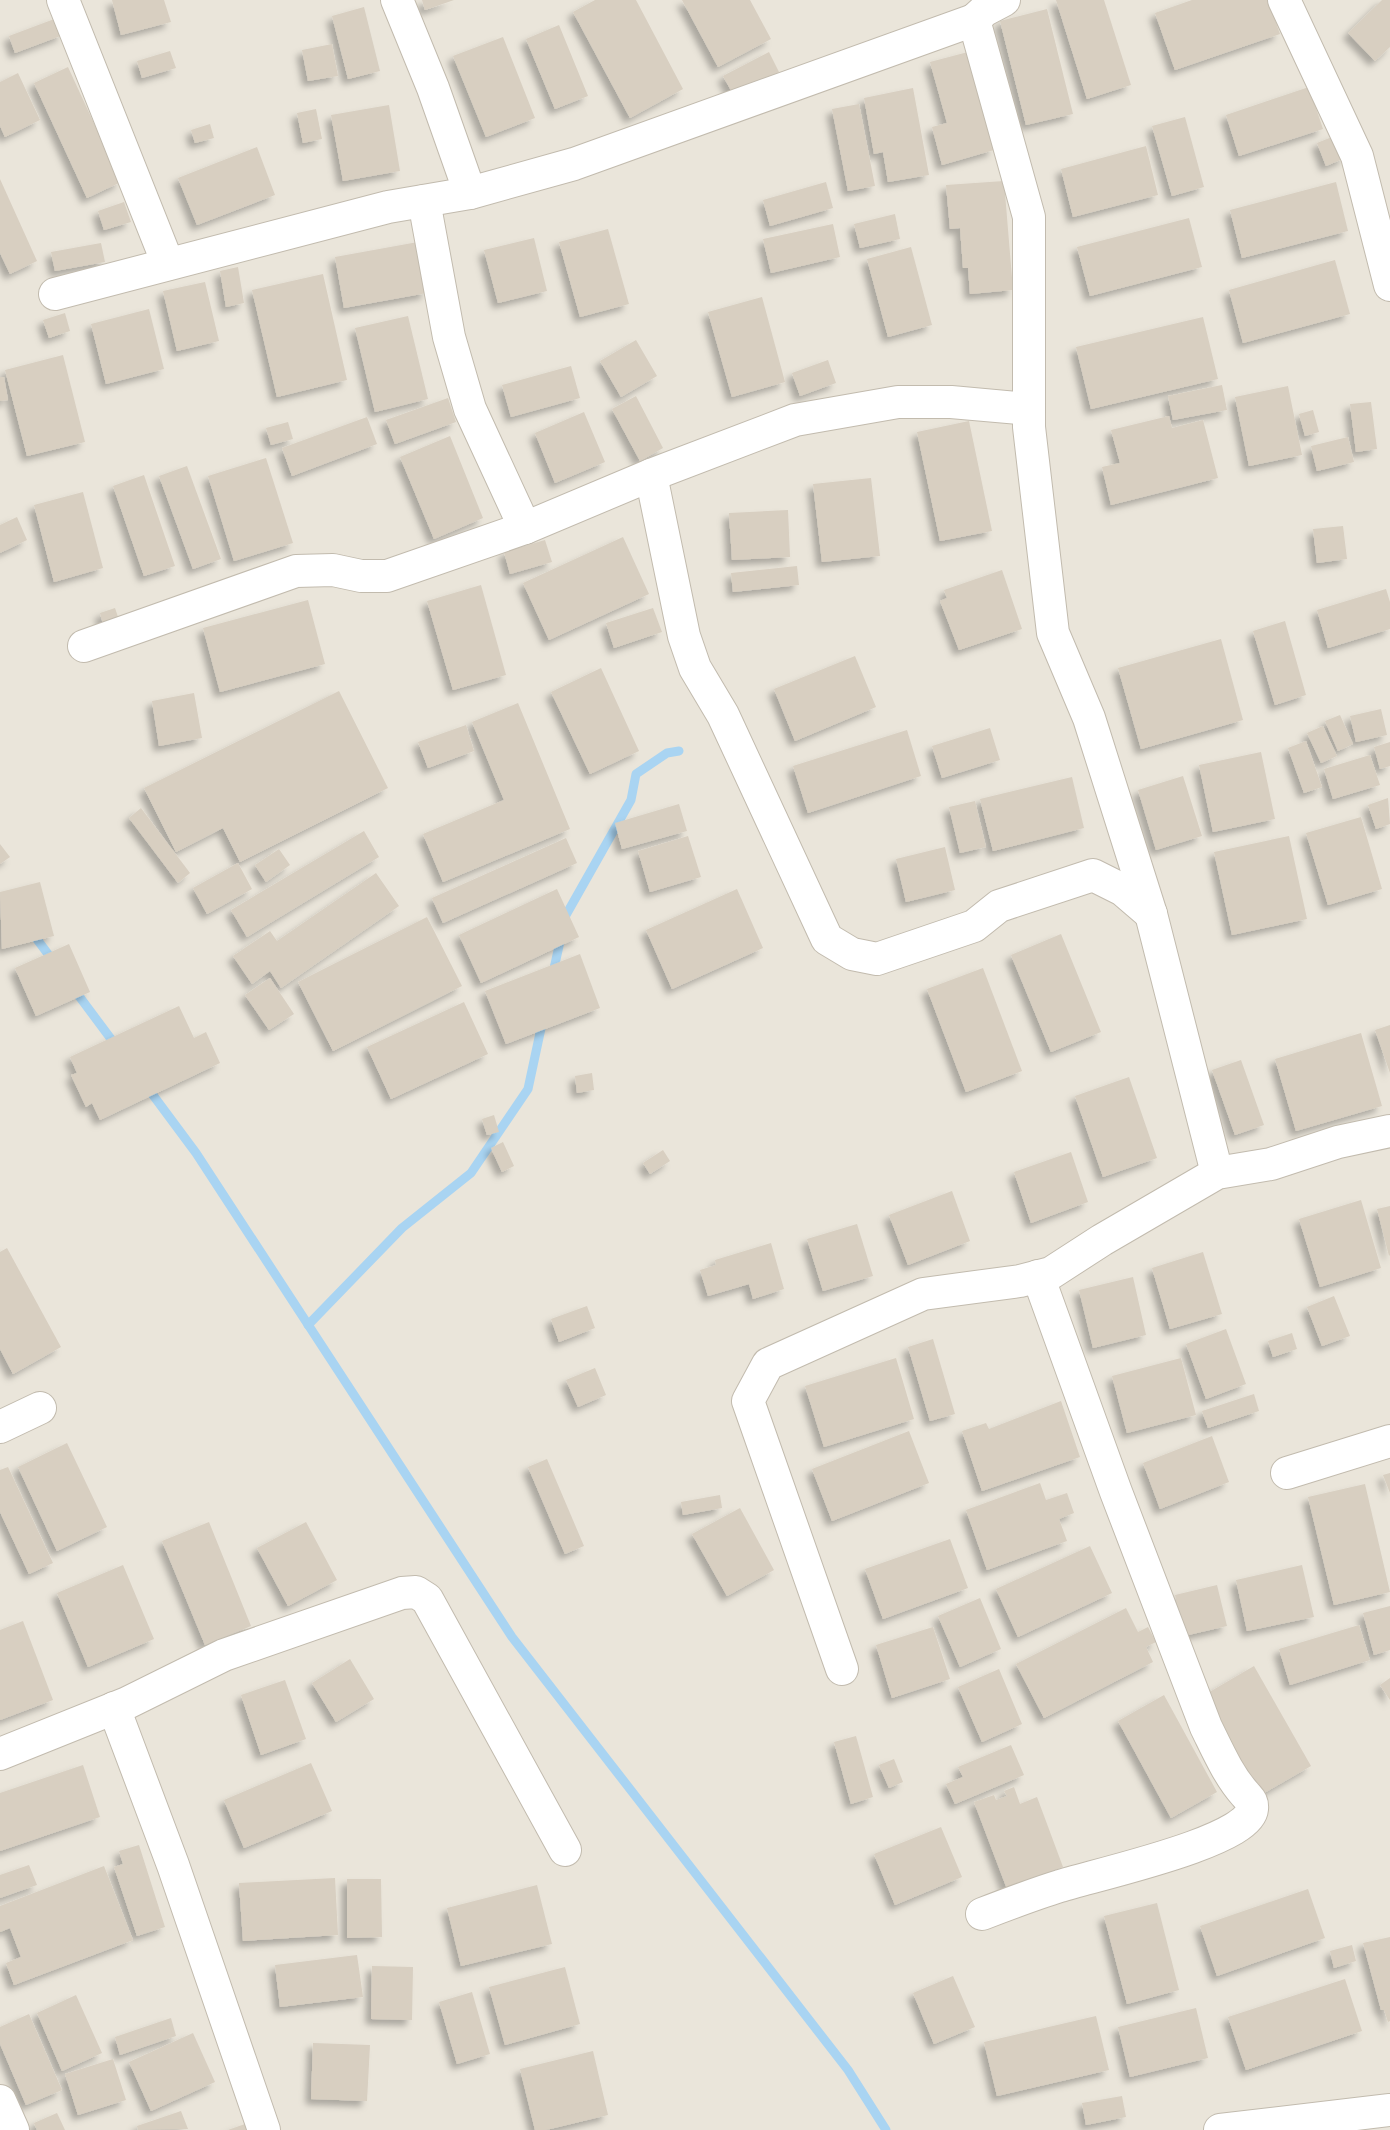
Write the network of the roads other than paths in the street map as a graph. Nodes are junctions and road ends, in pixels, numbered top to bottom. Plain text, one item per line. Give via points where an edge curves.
1 (63, 0) edge
2 (397, 0) edge
3 (1004, 0) edge
4 (1284, 0) edge
5 (975, 20) junction
6 (470, 193) junction
7 (424, 201) junction
8 (168, 264) junction
9 (1390, 285) edge
10 (55, 294) dead end
11 (1029, 409) junction
12 (651, 475) junction
13 (525, 528) junction
14 (84, 646) dead end
15 (1152, 914) junction
16 (1390, 1131) edge
17 (1217, 1173) junction
18 (1038, 1276) junction
19 (40, 1408) dead end
20 (0, 1427) edge
21 (1390, 1441) edge
22 (1287, 1473) dead end
23 (842, 1669) dead end
24 (114, 1708) junction
25 (0, 1754) edge
26 (565, 1850) dead end
27 (982, 1914) dead end
28 (0, 2101) edge
29 (1390, 2110) edge
30 (13, 2130) edge
31 (264, 2130) edge
32 (1220, 2130) edge

1 - 8 street
2 - 6 street
3 - 5 street
4 - 9 street via 1357,156
5 - 6 street via 574,164
5 - 11 street via 1029,218
6 - 7 street
7 - 8 street
7 - 13 street via 448,337 470,409
8 - 10 street
11 - 12 street via 951,402 857,407 795,420
11 - 15 street via 1053,633 1089,718
12 - 13 street
12 - 15 street via 684,636 695,668 723,715 827,939 852,954 877,959 974,926 999,906 1093,875 1123,890
13 - 14 street via 387,576 297,571
15 - 17 street
16 - 17 street via 1338,1142 1271,1164
17 - 18 street via 1051,1273
18 - 23 street via 923,1294 768,1364 748,1401
18 - 27 street via 1197,1706 1224,1763 1251,1799 1252,1810 1250,1817 1223,1835 1139,1867 1061,1885
19 - 20 street
21 - 22 street
24 - 25 street
24 - 26 street via 224,1655 402,1593 416,1592 427,1599
24 - 31 street via 173,1865
28 - 30 street
29 - 32 street

